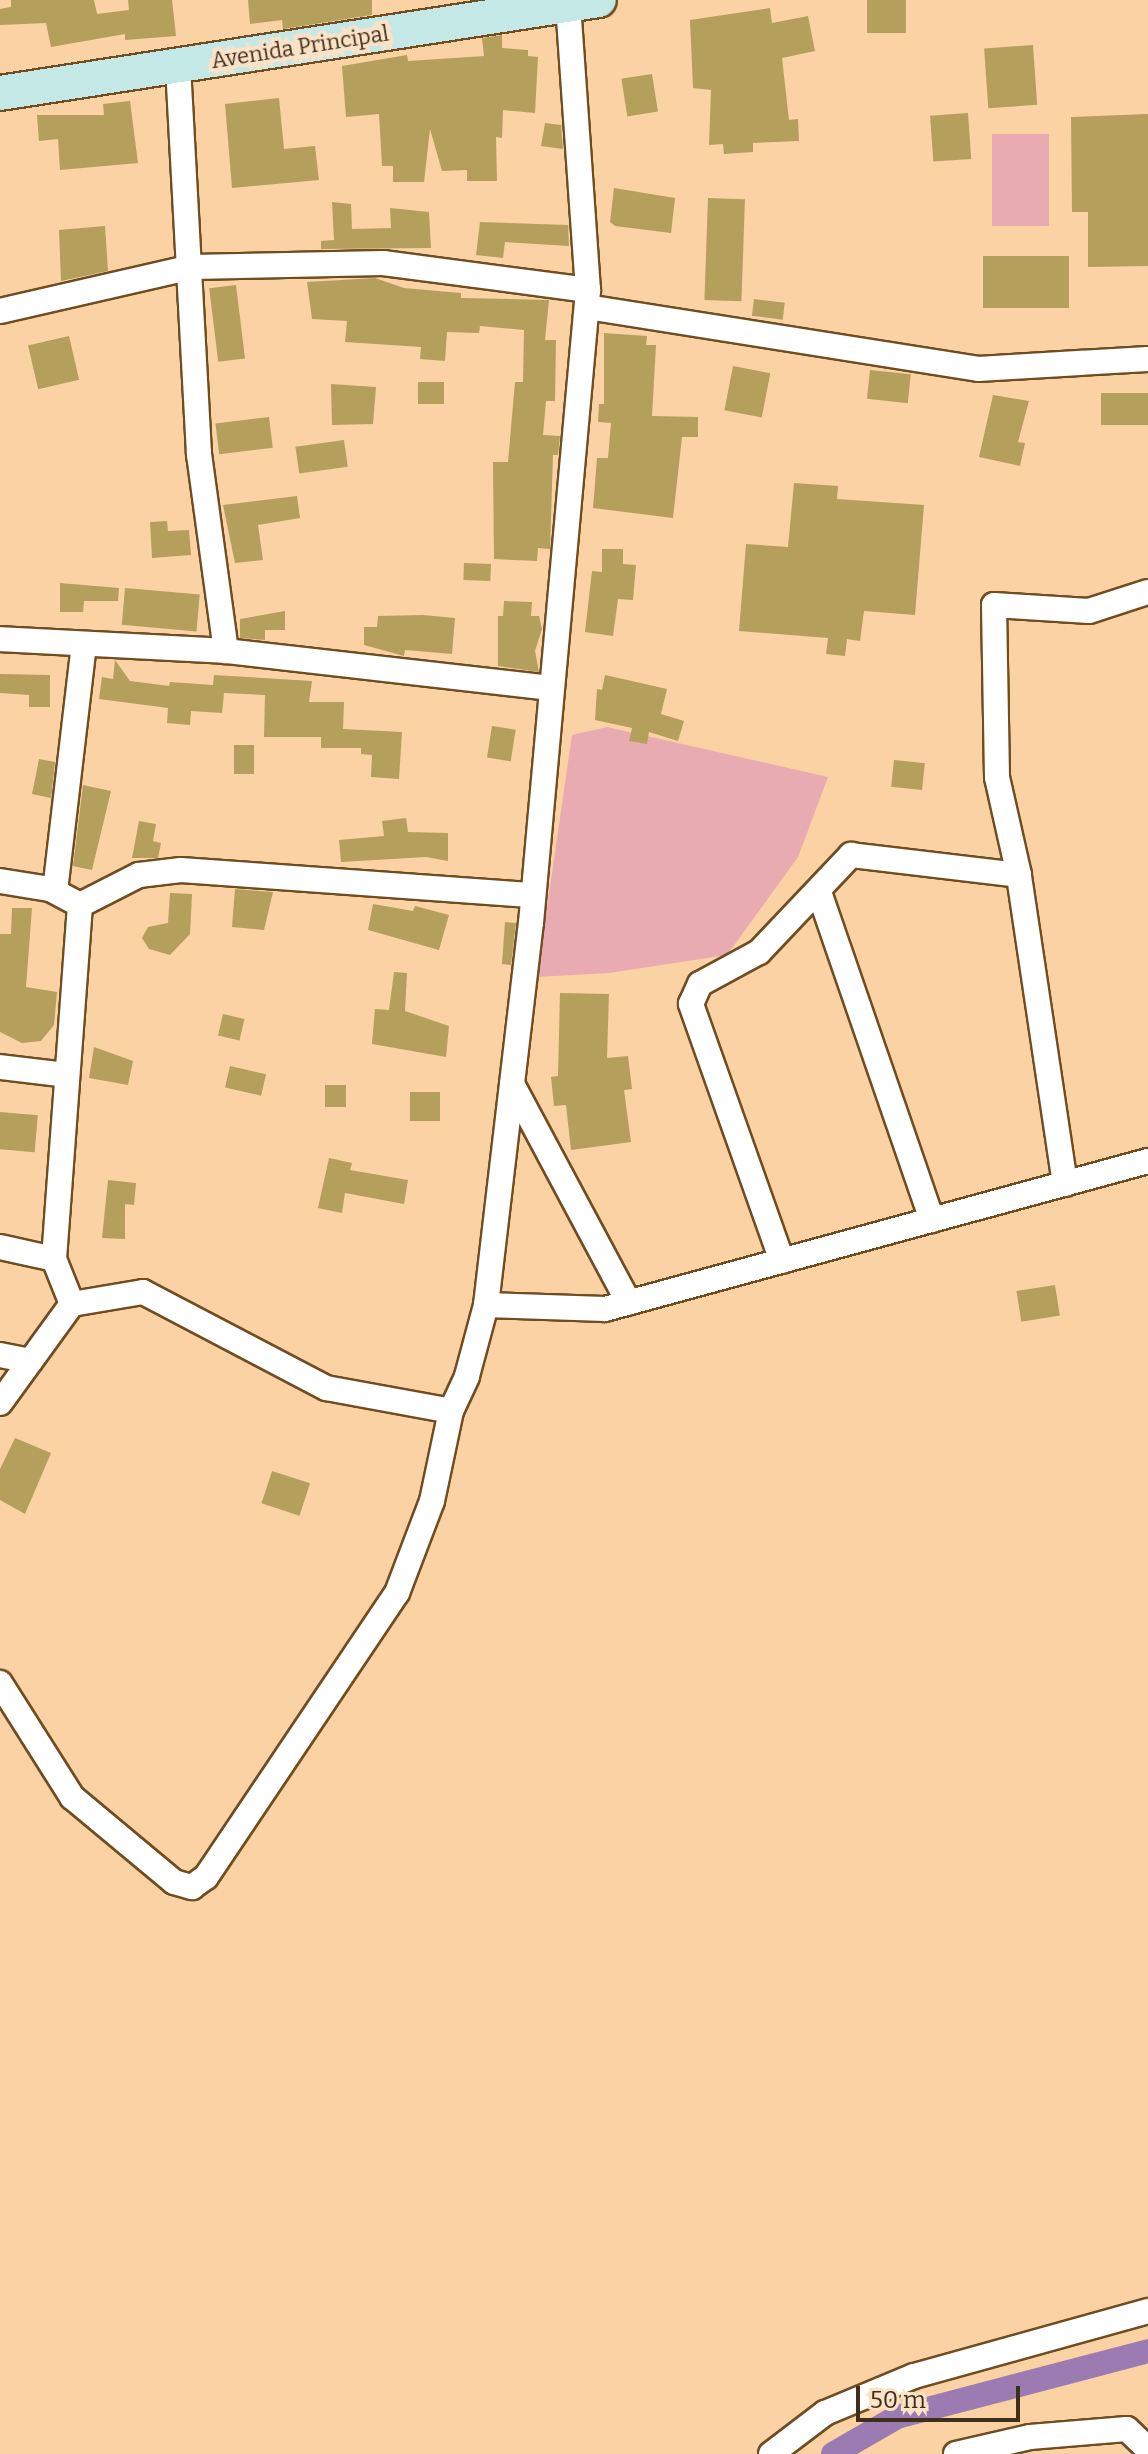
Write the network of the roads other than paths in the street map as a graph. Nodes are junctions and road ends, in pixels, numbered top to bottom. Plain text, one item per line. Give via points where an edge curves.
1 (584, 2) edge
2 (463, 10) edge
3 (178, 66) junction
4 (0, 93) edge
5 (192, 267) junction
6 (588, 298) junction
7 (0, 311) edge
8 (1148, 359) edge
9 (1148, 592) edge
10 (0, 639) edge
11 (84, 645) junction
12 (226, 651) junction
13 (550, 688) junction
14 (1019, 875) junction
15 (0, 881) edge
16 (55, 891) junction
17 (819, 892) junction
18 (533, 895) junction
19 (80, 905) junction
20 (0, 1067) edge
21 (67, 1075) junction
22 (512, 1084) junction
23 (1148, 1161) edge
24 (1065, 1184) junction
25 (932, 1220) junction
26 (0, 1247) edge
27 (54, 1259) junction
28 (782, 1261) junction
29 (629, 1303) junction
30 (72, 1304) junction
31 (486, 1305) junction
32 (0, 1355) edge
33 (30, 1361) junction
34 (0, 1403) edge
35 (451, 1411) junction
36 (0, 1683) edge
37 (1148, 2311) edge
38 (1148, 2449) edge
39 (771, 2454) edge
40 (956, 2454) edge

1 - 2 main road, Avenida Principal
1 - 6 street
2 - 3 main road, Avenida Principal
3 - 4 main road, Avenida Principal
3 - 5 street
5 - 6 street via 383,263
5 - 7 street
5 - 12 street via 199,454
6 - 8 street via 978,369
6 - 13 street
9 - 14 street via 1089,611 994,605 997,777
10 - 11 street
11 - 12 street
11 - 16 street
12 - 13 street
13 - 18 street
14 - 17 street via 851,855
14 - 24 street
15 - 16 street
16 - 19 street
17 - 25 street
17 - 28 street via 759,952 700,984 691,1004
18 - 19 street via 181,870 139,875
18 - 22 street
19 - 21 street
20 - 21 street
21 - 27 street
22 - 29 street
22 - 31 street
23 - 24 street
24 - 25 street
25 - 28 street
26 - 27 street
27 - 30 street
28 - 29 street
29 - 31 street via 605,1309
30 - 33 street
30 - 35 street via 143,1292 326,1388
31 - 35 street via 467,1376
32 - 33 street
33 - 34 street
35 - 36 street via 432,1501 397,1593 206,1877 192,1887 174,1882 72,1797
37 - 39 street via 914,2376 825,2413
38 - 40 street via 1127,2429 1030,2437

